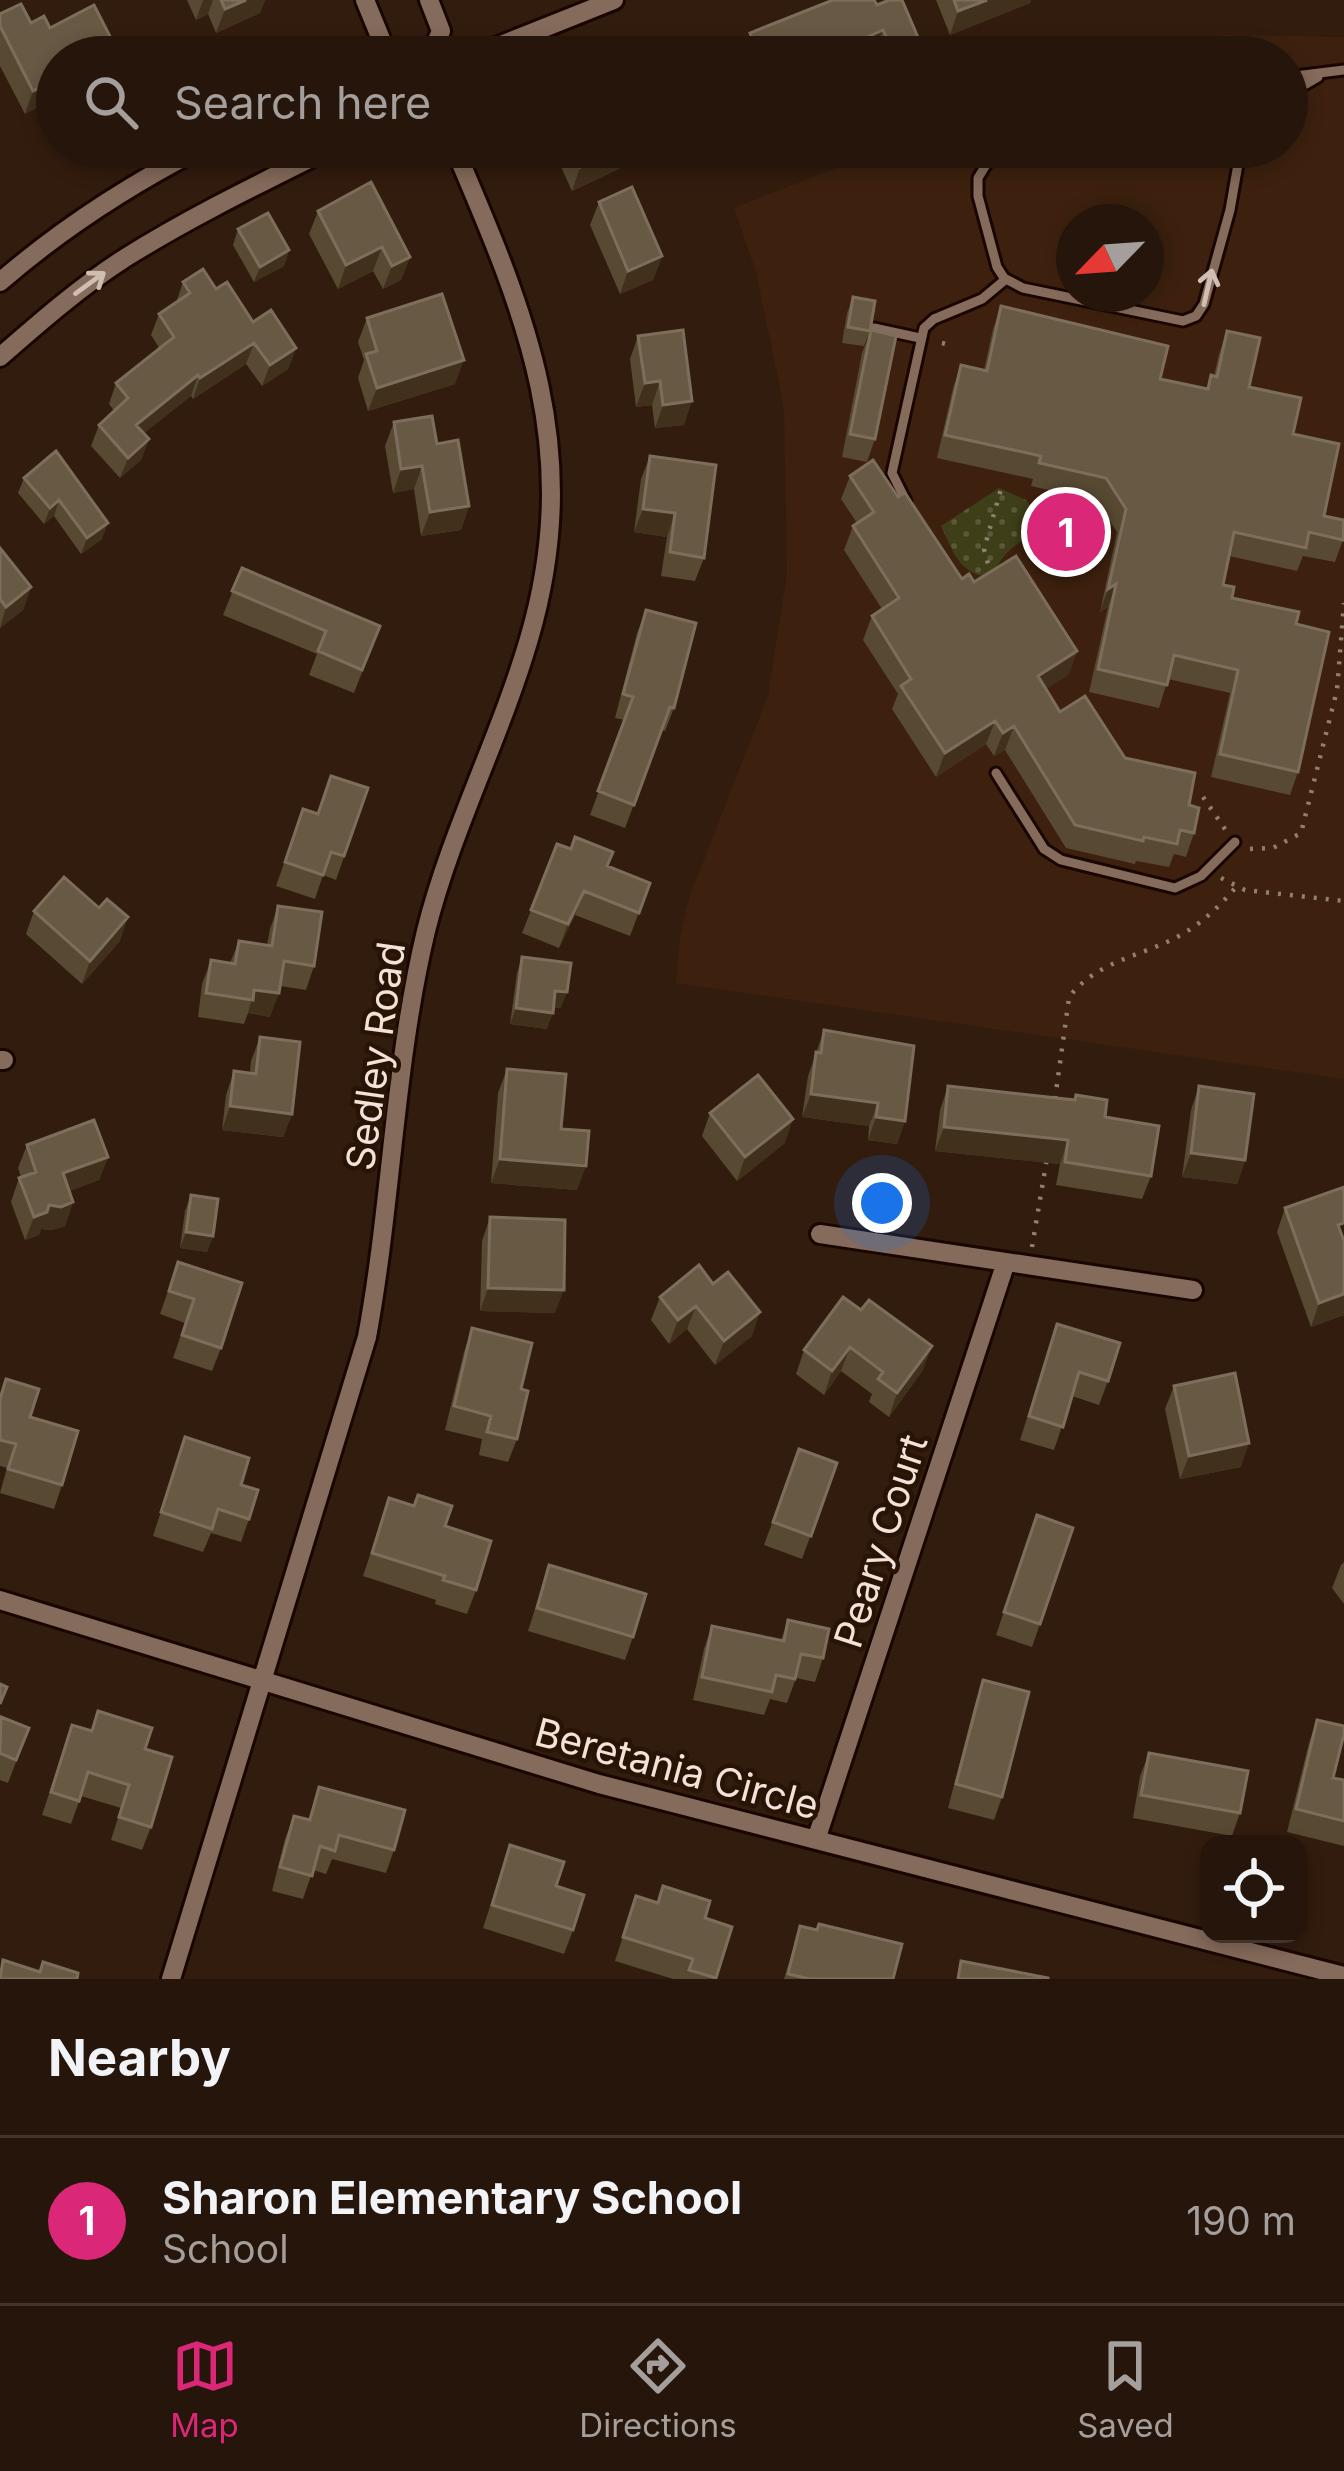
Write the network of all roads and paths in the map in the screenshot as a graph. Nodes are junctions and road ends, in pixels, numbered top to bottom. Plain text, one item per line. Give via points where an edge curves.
1 (365, 0) edge
2 (429, 0) edge
3 (614, 0) edge
4 (380, 36) edge
5 (439, 36) edge
6 (524, 36) edge
7 (1339, 70) edge
8 (1308, 74) edge
9 (1308, 85) edge
10 (162, 168) edge
11 (291, 168) edge
12 (463, 168) edge
13 (982, 168) edge
14 (1237, 168) edge
15 (1006, 279) junction
16 (0, 282) edge
17 (874, 328) edge
18 (920, 338) junction
19 (0, 357) edge
20 (1001, 489) dead end
21 (914, 515) edge
22 (991, 575) edge
23 (1344, 603) edge
24 (996, 773) dead end
25 (1203, 797) dead end
26 (1235, 842) junction
27 (1209, 868) junction
28 (1236, 887) junction
29 (1344, 901) edge
30 (1054, 1111) edge
31 (1048, 1156) edge
32 (820, 1234) dead end
33 (1006, 1262) junction
34 (1029, 1265) junction
35 (1193, 1290) dead end
36 (0, 1600) edge
37 (263, 1681) junction
38 (816, 1840) junction
39 (1344, 1976) edge
40 (171, 1979) edge

1 - 4 street
2 - 5 street
3 - 6 street
7 - 8 lane
7 - 9 lane
10 - 16 street
19 -> 11 street via 124,259
12 - 37 street, Sedley Road via 535,355 549,442 546,554 528,640 428,923 367,1336
13 - 15 lane via 977,185
15 -> 14 lane via 1176,320 1196,316
15 - 18 lane via 928,322
17 - 18 lane
18 - 21 lane via 892,472
20 - 22 path via 984,549
23 - 26 path via 1337,690 1301,833 1258,850
24 - 27 lane via 1055,858 1167,888 1194,882
25 - 26 path
26 - 27 lane
27 - 28 path
28 - 29 path
28 - 30 path via 1186,932 1120,958 1074,991
31 - 34 path
32 - 33 street
33 - 34 street
33 - 38 street, Peary Court
34 - 35 street
36 - 37 street, Beretania Circle
37 - 38 street, Beretania Circle via 599,1784
37 - 40 street, Sedley Road
38 - 39 street, Beretania Circle

